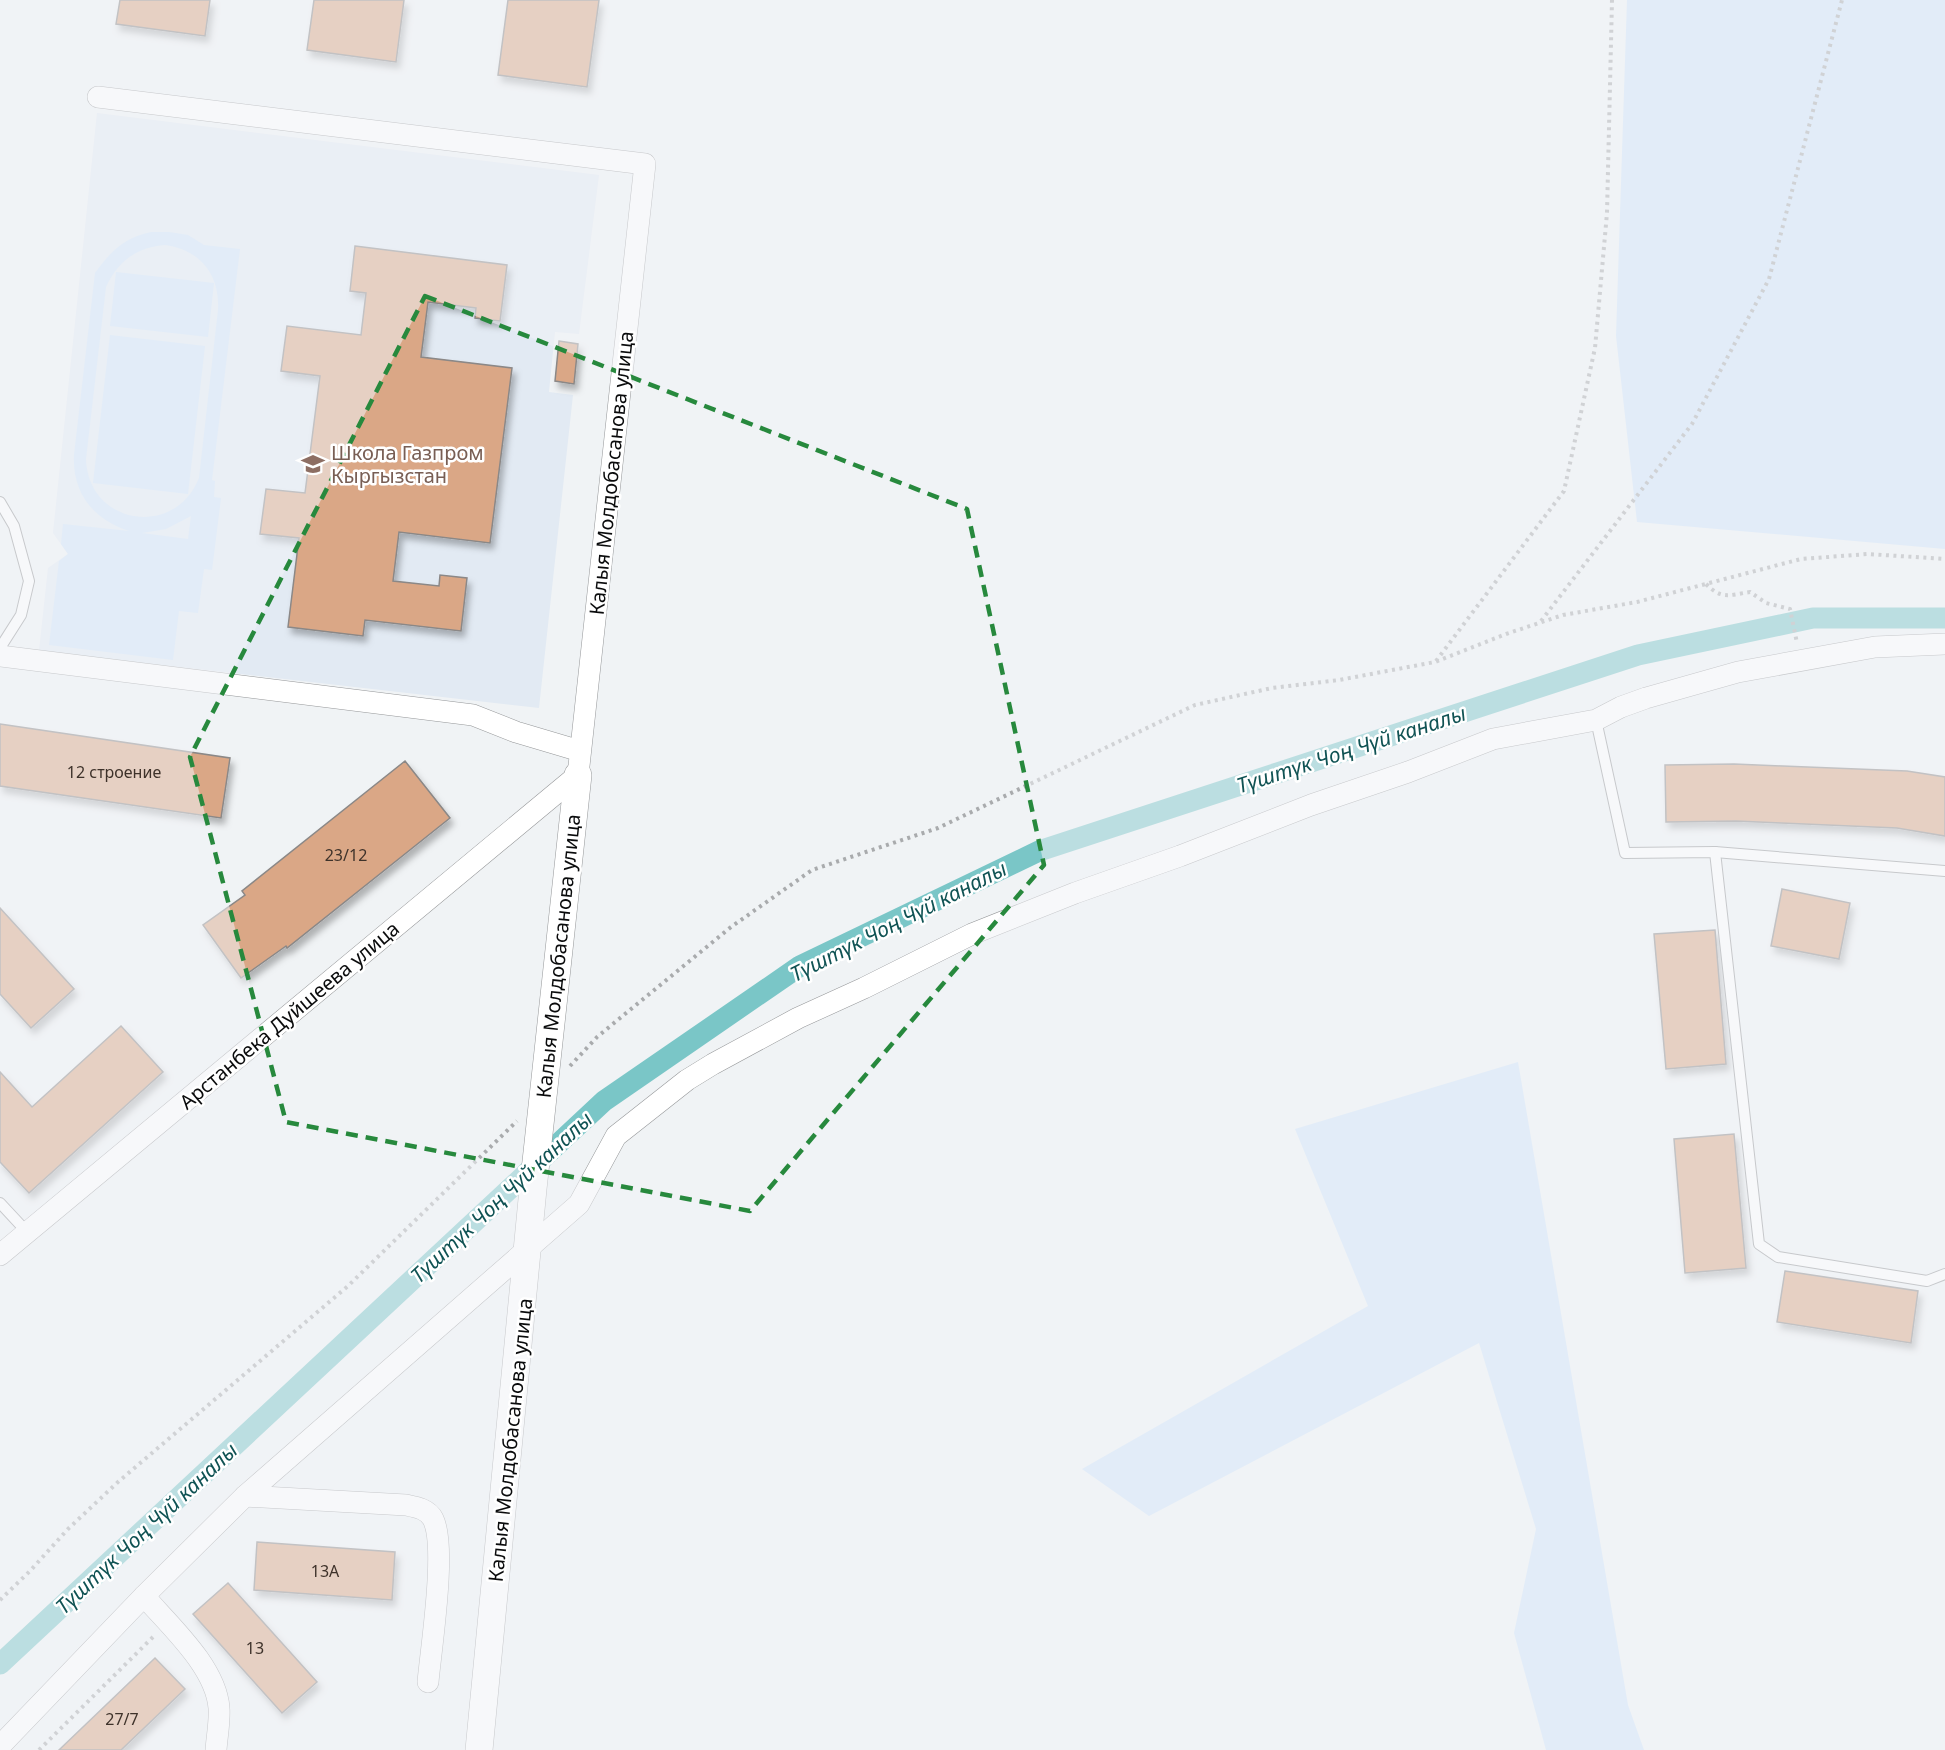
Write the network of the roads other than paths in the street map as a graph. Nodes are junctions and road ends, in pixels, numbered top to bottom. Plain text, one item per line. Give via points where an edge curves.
1 (98, 97) dead end
2 (0, 502) edge
3 (1945, 644) edge
4 (0, 648) edge
5 (0, 656) edge
6 (1596, 720) junction
7 (579, 763) junction
8 (1715, 852) junction
9 (1945, 871) edge
10 (0, 1203) edge
11 (27, 1232) junction
12 (529, 1246) junction
13 (0, 1255) edge
14 (1945, 1274) edge
15 (245, 1496) junction
16 (144, 1596) junction
17 (428, 1682) dead end
18 (0, 1746) edge
19 (216, 1750) edge
20 (479, 1750) edge

1 - 7 street, Калыя Молдобасанова улица via 645,164
2 - 4 lane via 14,526 29,581 21,615
3 - 6 street via 1875,646 1738,672 1646,698
5 - 7 street via 473,716
6 - 8 lane via 1625,853
6 - 12 street via 1493,739 1075,893 972,934 798,1018 687,1080 616,1136 579,1204
7 - 11 street, Арстанбека Дуйшеева улица
7 - 12 street, Калыя Молдобасанова улица
8 - 9 lane
8 - 14 lane via 1759,1244 1778,1257 1927,1281
10 - 11 lane
11 - 13 street, Арстанбека Дуйшеева улица
12 - 15 street
12 - 20 street, Калыя Молдобасанова улица
15 - 16 street
15 - 17 street via 406,1505 429,1513 440,1548
16 - 18 street
16 - 19 street via 199,1660 216,1690

